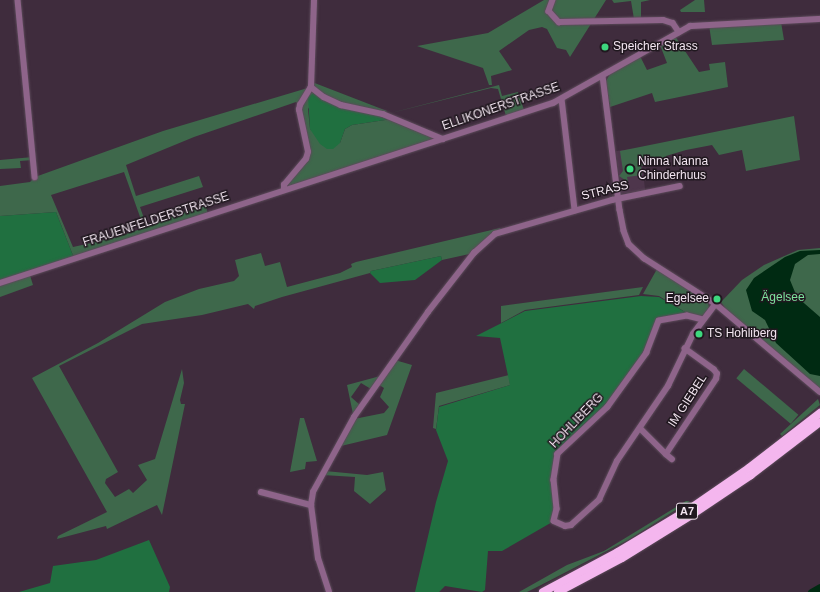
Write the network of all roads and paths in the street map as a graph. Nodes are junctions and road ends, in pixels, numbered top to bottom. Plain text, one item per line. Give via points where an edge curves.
1 (18, 0) edge
2 (314, 0) edge
3 (553, 0) edge
4 (820, 19) edge
5 (679, 32) junction
6 (603, 76) junction
7 (311, 87) junction
8 (562, 99) junction
9 (442, 139) junction
10 (35, 177) dead end
11 (320, 178) joint
12 (680, 186) dead end
13 (284, 189) junction
14 (619, 198) junction
15 (575, 210) junction
16 (0, 283) edge
17 (716, 304) junction
18 (703, 320) junction
19 (685, 349) junction
20 (820, 392) edge
21 (820, 413) edge
22 (820, 422) edge
23 (640, 428) junction
24 (666, 454) junction
25 (672, 460) dead end
26 (261, 492) dead end
27 (311, 505) junction
28 (329, 592) edge
29 (543, 592) edge
30 (558, 592) edge

1 - 10 street
2 - 7 street
3 - 5 street via 549,11 559,22 663,20 673,23
4 - 5 street, ELLIKONERSTRASSE via 696,24
5 - 6 street, ELLIKONERSTRASSE
6 - 8 street, ELLIKONERSTRASSE
6 - 14 street
7 - 9 street via 341,105 383,114
7 - 13 street via 299,110 308,152 306,159 284,185
8 - 9 street, ELLIKONERSTRASSE
8 - 15 street, STRASS
9 - 11 street, ELLIKONERSTRASSE
11 - 13 street, FRAUENFELDERSTRASSE
12 - 14 street, STRASS
13 - 16 street, FRAUENFELDERSTRASSE
14 - 15 street, STRASS
14 - 17 street via 624,231 633,248
15 - 27 street via 495,234 477,249 428,312 346,429 313,492
17 - 18 street, HOHLIBERG
17 - 20 street
18 - 19 street, HOHLIBERG
18 - 23 street, HOHLIBERG via 687,316 659,321 647,353 608,407 558,454 554,480 557,509 554,521 565,526 571,525 591,508 598,500 617,461
19 - 23 street, HOHLIBERG via 668,386
19 - 24 street, IM GIEBEL via 714,370 717,376
21 - 29 highway, A7 via 749,468 691,508 630,545
22 - 30 highway, A7 via 751,475 693,514 622,558
23 - 24 street
24 - 25 street
26 - 27 street
27 - 28 street via 318,559

